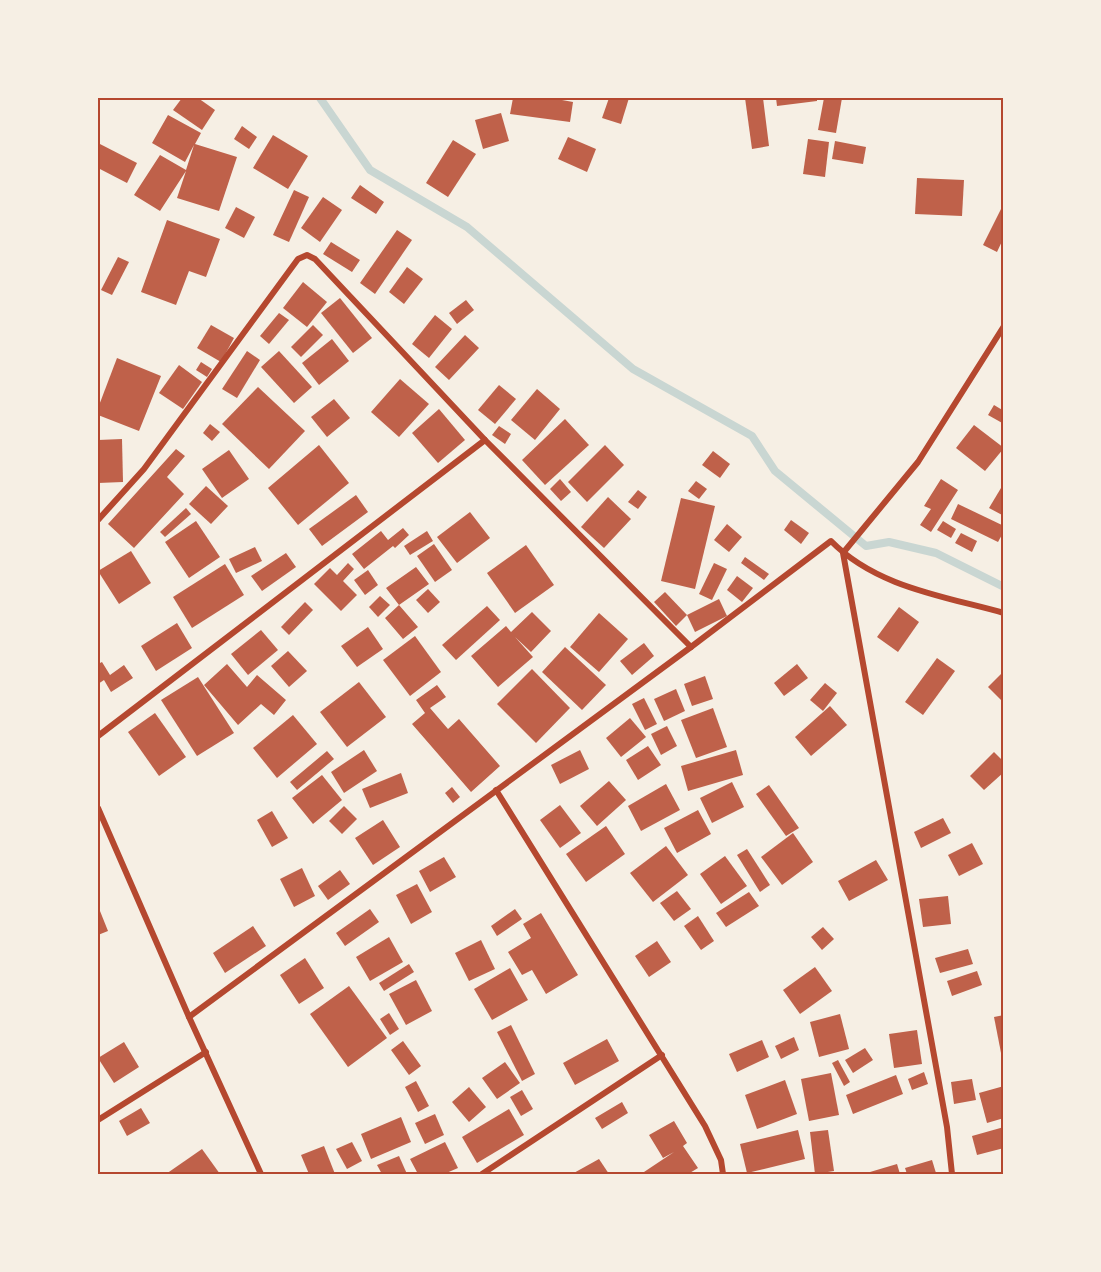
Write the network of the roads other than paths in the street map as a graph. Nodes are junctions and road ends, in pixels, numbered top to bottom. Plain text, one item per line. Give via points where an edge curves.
1 (1004, 326) edge
2 (485, 440) junction
3 (98, 520) edge
4 (843, 553) junction
5 (1004, 614) edge
6 (691, 647) junction
7 (98, 736) edge
8 (496, 790) junction
9 (98, 808) edge
10 (189, 1017) junction
11 (206, 1052) junction
12 (662, 1054) junction
13 (98, 1119) edge
14 (261, 1174) edge
15 (482, 1174) edge
16 (723, 1174) edge
17 (952, 1174) edge

1 - 4 street via 918,462
2 - 3 street via 307,255 298,259 144,469
2 - 6 street
2 - 7 street
4 - 5 street via 892,582
4 - 6 street via 831,541
4 - 17 street via 947,1127
6 - 8 street
8 - 10 street
8 - 12 street
9 - 10 street
10 - 11 street
11 - 13 street
11 - 14 street
12 - 15 street
12 - 16 street via 705,1126 721,1160

